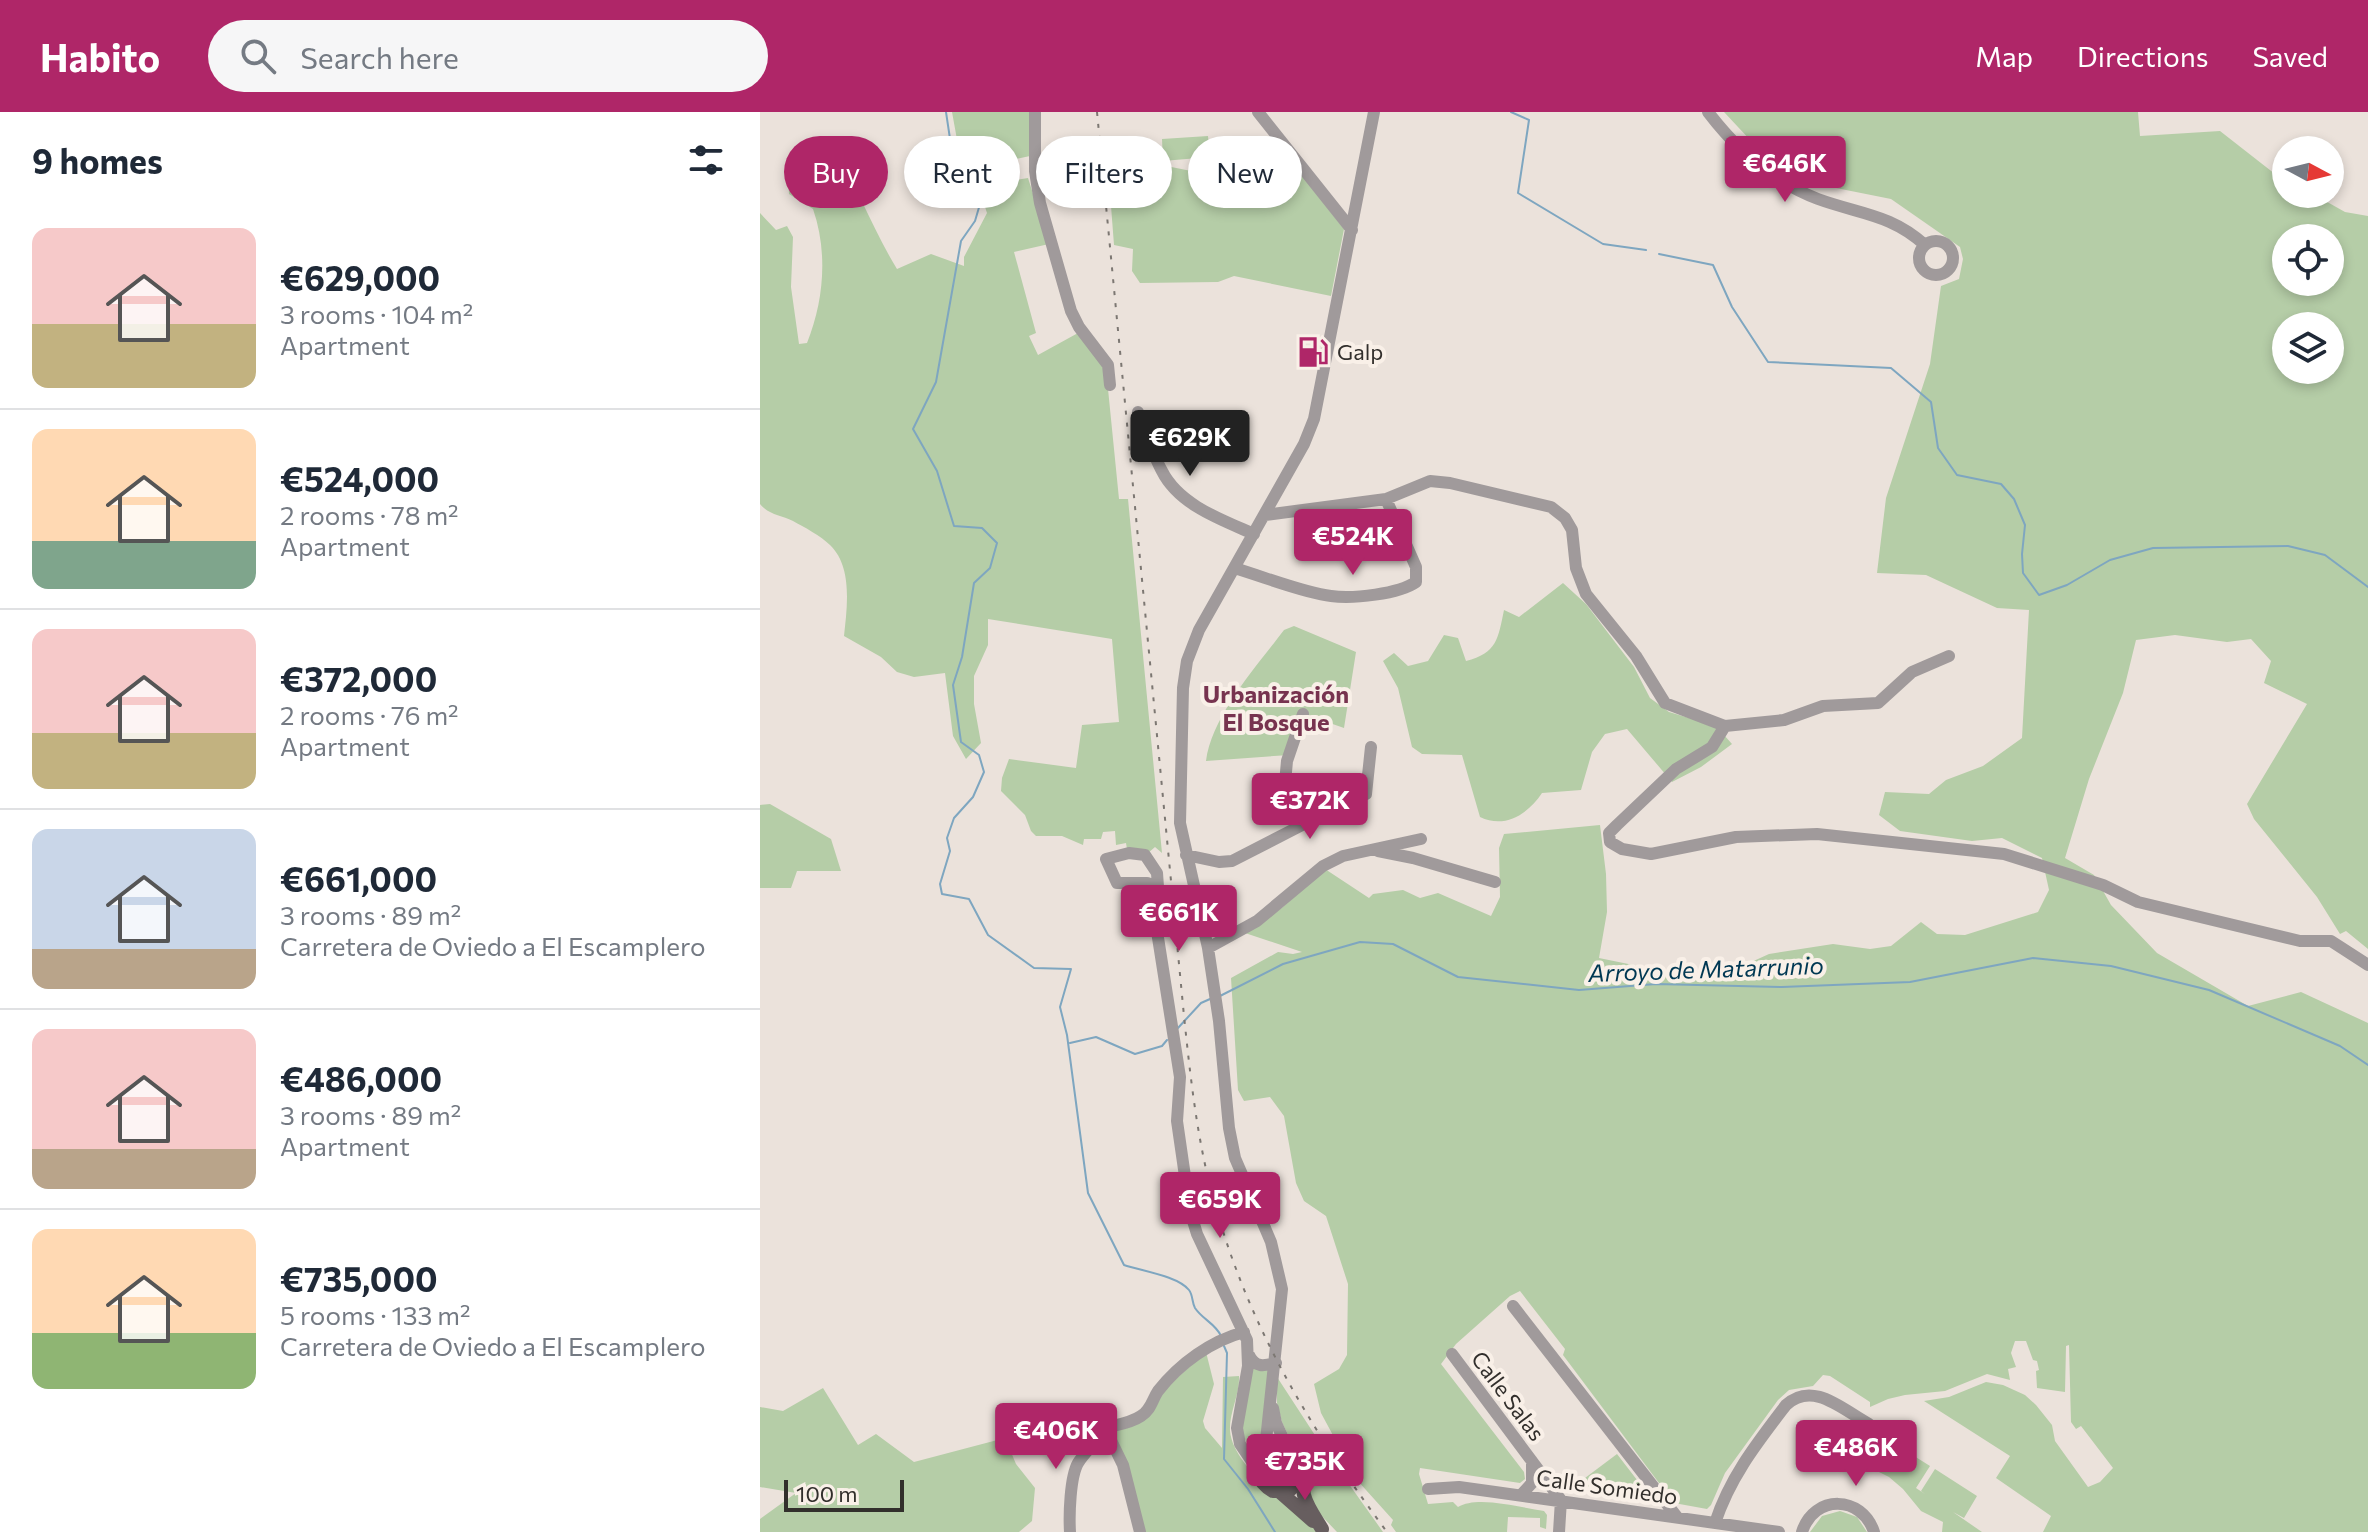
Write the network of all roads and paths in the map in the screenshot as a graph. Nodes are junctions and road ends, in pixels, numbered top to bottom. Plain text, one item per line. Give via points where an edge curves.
1 (1035, 112) edge
2 (1258, 112) edge
3 (1374, 112) edge
4 (1708, 112) edge
5 (1352, 230) junction
6 (1925, 245) dead end
7 (1110, 385) dead end
8 (1138, 412) dead end
9 (1386, 499) junction
10 (1265, 515) junction
11 (1254, 534) junction
12 (1234, 568) junction
13 (1949, 656) dead end
14 (1303, 714) dead end
15 (1725, 726) junction
16 (1371, 747) dead end
17 (1308, 822) junction
18 (1421, 839) dead end
19 (1371, 850) junction
20 (1186, 855) junction
21 (1495, 882) dead end
22 (1158, 887) dead end
23 (1208, 948) junction
24 (2368, 965) edge
25 (1513, 1306) dead end
26 (1244, 1332) junction
27 (1452, 1354) dead end
28 (1249, 1355) junction
29 (1276, 1363) junction
30 (1271, 1397) junction
31 (1869, 1424) dead end
32 (1105, 1428) junction
33 (1240, 1444) junction
34 (1287, 1447) junction
35 (1264, 1451) junction
36 (1532, 1461) junction
37 (1257, 1469) junction
38 (1302, 1476) junction
39 (1652, 1485) junction
40 (1428, 1489) dead end
41 (1280, 1492) junction
42 (1521, 1495) junction
43 (1561, 1500) junction
44 (1639, 1512) junction
45 (1677, 1517) junction
46 (1715, 1523) junction
47 (1324, 1530) edge
48 (1802, 1531) edge
49 (1070, 1532) edge
50 (1140, 1532) edge
51 (1559, 1532) edge
52 (1779, 1532) edge
53 (1787, 1532) edge
54 (1874, 1532) edge

1 - 7 street via 1040,203 1071,311 1108,365
2 - 5 street
3 - 5 street
4 - 6 street via 1749,158 1790,186 1882,217
5 - 10 street via 1314,419
8 - 11 street via 1169,483 1217,518
9 - 10 street
9 - 12 street via 1416,567 1416,582 1407,589 1331,596
9 - 15 street via 1430,481 1551,507 1572,530 1576,568 1586,594 1636,656 1665,703
10 - 11 street
11 - 12 street
12 - 20 street via 1187,661 1178,797
13 - 15 street via 1912,672 1878,703 1823,706 1784,720
14 - 17 street via 1285,783
15 - 24 street via 1712,747 1676,769 1609,833 1610,842 1651,854 1736,837 1817,834 2004,854 2103,885 2138,902 2300,941 2331,941
16 - 17 street via 1366,794
17 - 20 street via 1232,861
18 - 19 street
19 - 21 street
19 - 23 street via 1323,866 1257,921
20 - 23 street
22 - 26 street via 1162,900 1156,925 1180,1077 1177,1121 1190,1211
23 - 29 street via 1235,1158 1278,1266 1282,1310
25 - 39 street
26 - 28 street
26 - 32 street via 1200,1350 1139,1418
27 - 36 street, Calle Salas
28 - 29 street via 1259,1366
28 - 33 street via 1237,1428
29 - 30 street
30 - 34 street
30 - 35 street
31 - 46 street via 1819,1395 1796,1396 1737,1470
32 - 49 street via 1074,1472
32 - 50 street via 1127,1475
33 - 35 street
33 - 37 street
34 - 35 main road
34 - 38 main road via 1301,1459
35 - 37 main road
36 - 42 street, Calle Salas via 1532,1483
36 - 43 street, Calle Salas
37 - 41 main road via 1262,1483
38 - 41 main road via 1290,1490
38 - 47 main road via 1304,1496
39 - 44 street via 1652,1498
39 - 45 street
40 - 42 street, Calle Somiedo
41 - 47 main road
42 - 43 street, Calle Somiedo
43 - 44 street, Calle Somiedo
43 - 51 street
44 - 45 street, Calle Somiedo
45 - 46 street, Calle Somiedo
46 - 52 street, Calle Somiedo
48 - 53 street
48 - 54 street via 1813,1513 1835,1503 1863,1512

